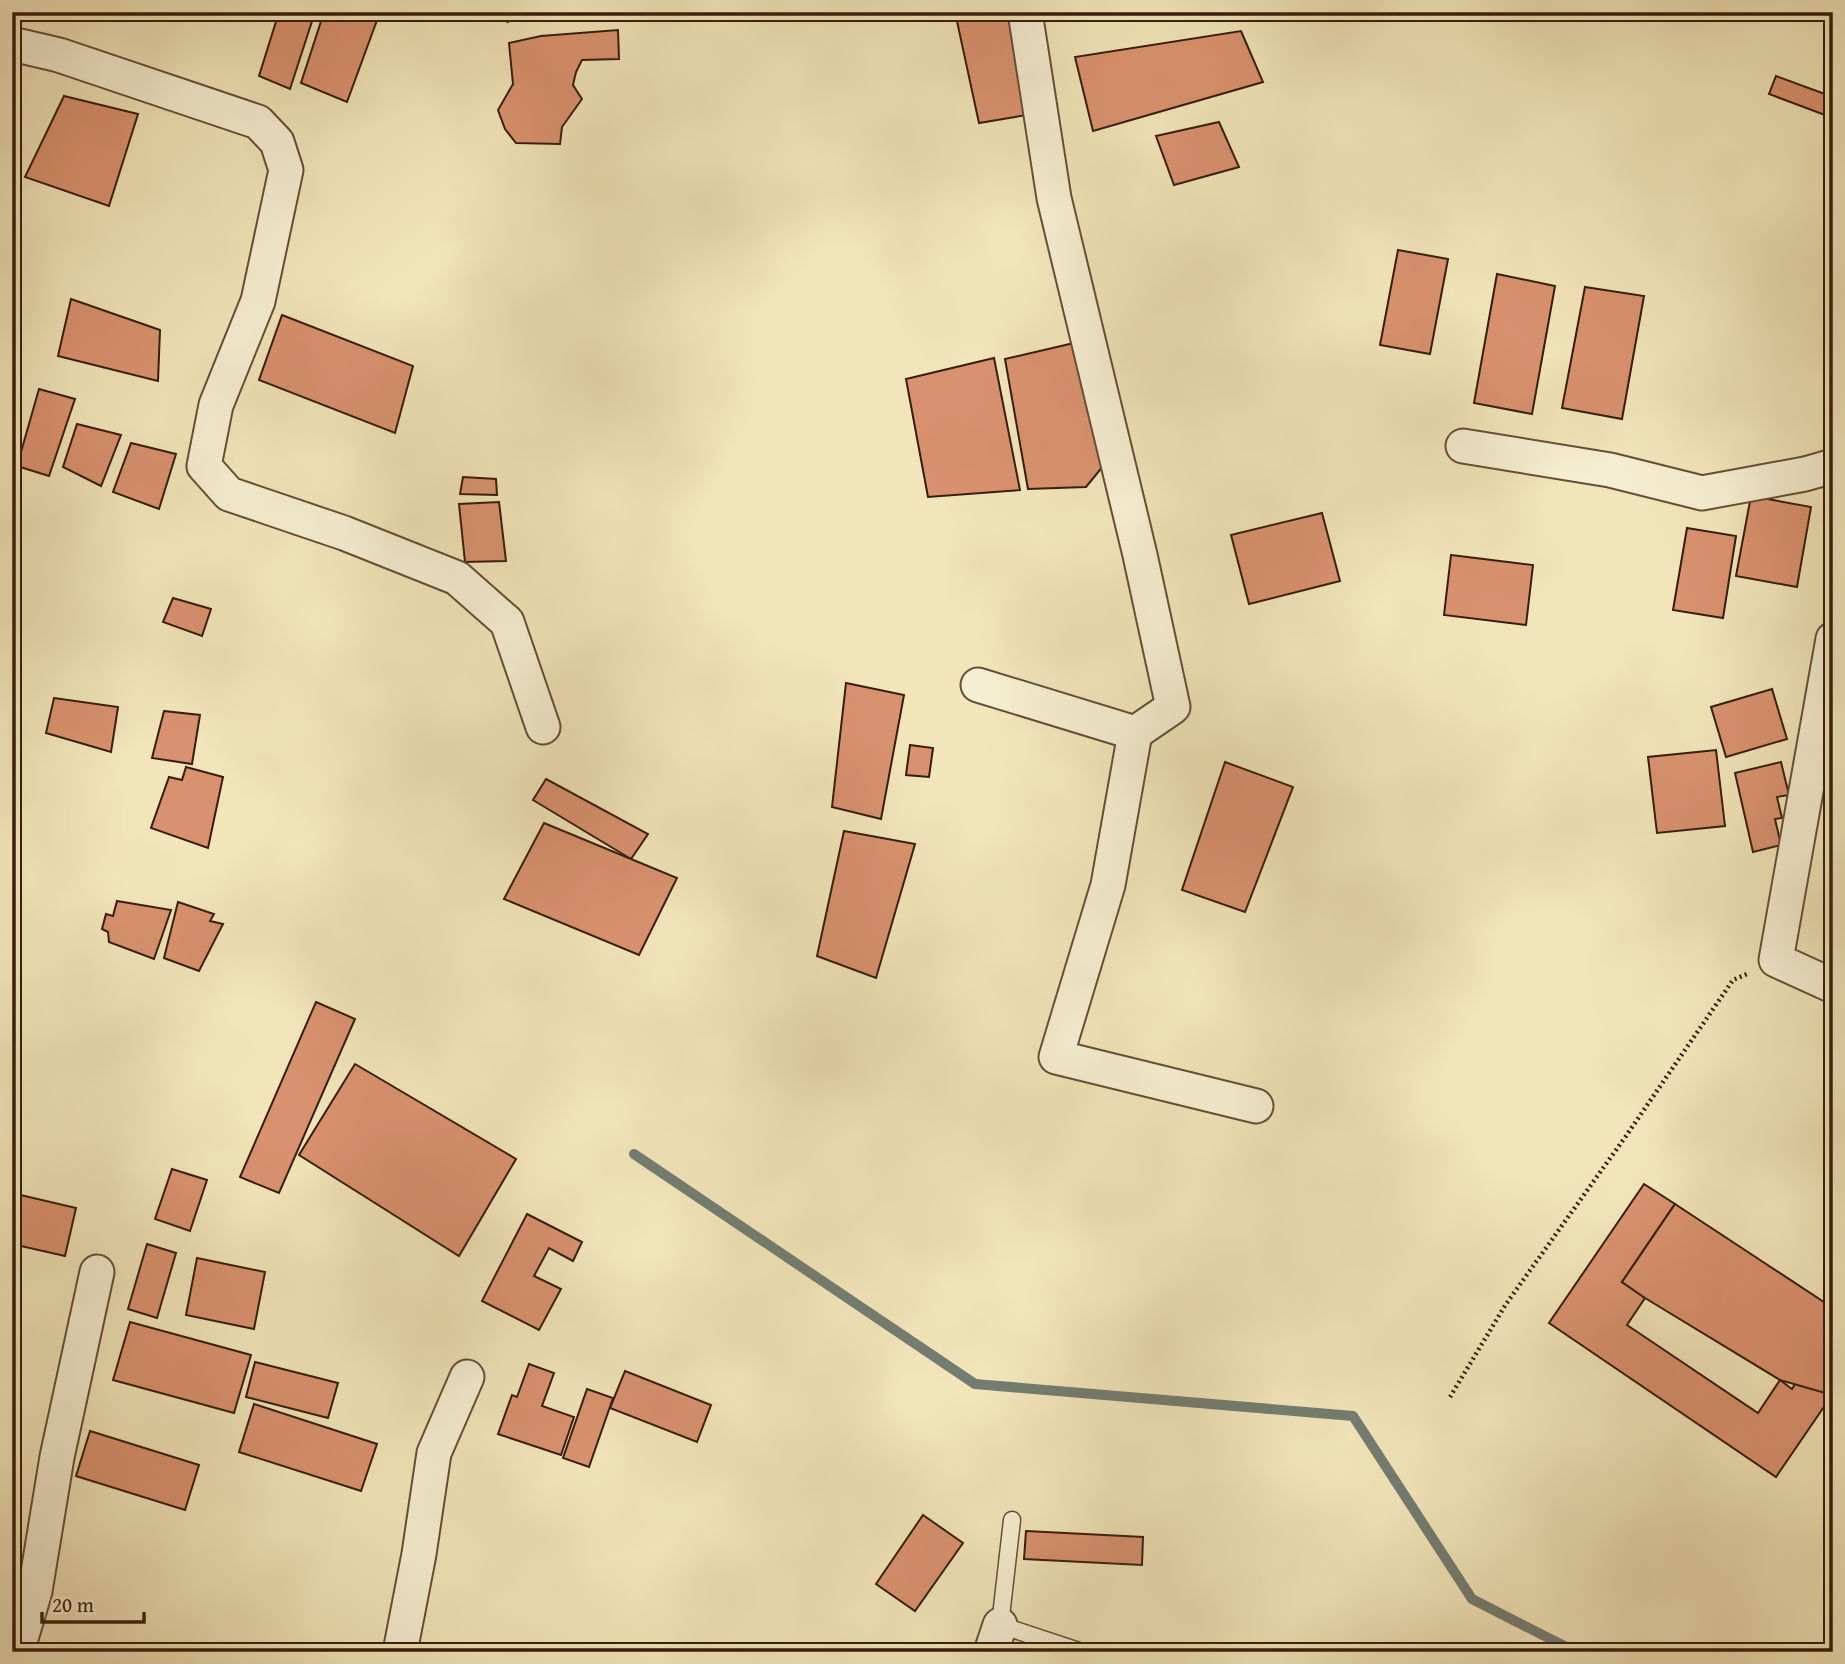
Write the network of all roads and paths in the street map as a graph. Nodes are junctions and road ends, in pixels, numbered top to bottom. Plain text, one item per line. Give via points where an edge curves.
1 (1025, 12) edge
2 (12, 44) edge
3 (1463, 446) dead end
4 (1833, 466) edge
5 (1833, 639) edge
6 (978, 685) dead end
7 (543, 727) dead end
8 (1135, 733) junction
9 (1776, 960) junction
10 (1833, 985) edge
11 (1256, 1106) dead end
12 (97, 1272) dead end
13 (467, 1377) dead end
14 (1450, 1397) dead end
15 (1012, 1520) dead end
16 (995, 1639) edge
17 (17, 1652) edge
18 (400, 1652) edge
19 (1083, 1652) edge

1 - 8 street via 1054,198 1172,707
2 - 7 street via 59,55 258,122 277,142 286,170 258,302 216,405 204,466 229,494 457,578 507,622
3 - 4 street via 1610,470 1702,493
5 - 9 street
6 - 8 street
8 - 11 street via 1108,885 1056,1057
9 - 10 street
9 - 14 path via 1733,980 1506,1304
12 - 17 street via 34,1591
13 - 18 street via 434,1453
15 - 16 lane
16 - 19 lane

